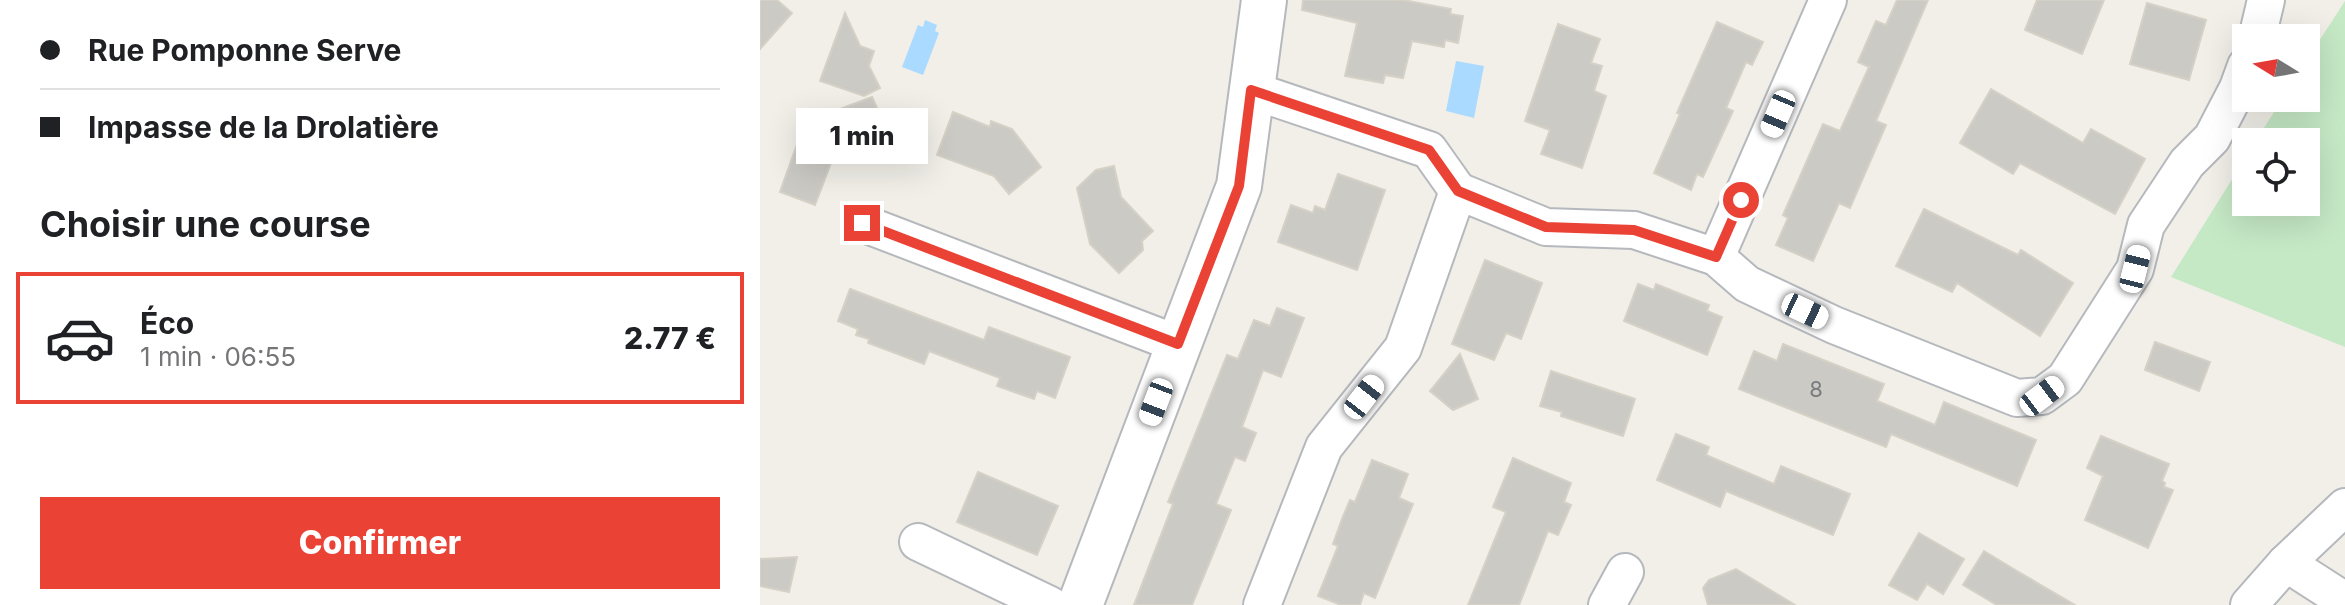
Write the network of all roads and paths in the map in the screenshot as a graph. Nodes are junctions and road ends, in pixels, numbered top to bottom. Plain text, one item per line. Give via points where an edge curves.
1 (1264, 0) edge
2 (1828, 0) edge
3 (2266, 0) edge
4 (2260, 24) edge
5 (1251, 90) junction
6 (2232, 100) edge
7 (1458, 191) junction
8 (862, 223) dead end
9 (1716, 257) junction
10 (1178, 344) junction
11 (2345, 507) edge
12 (918, 542) dead end
13 (2286, 563) junction
14 (1625, 572) dead end
15 (2345, 601) edge
16 (1050, 605) edge
17 (1080, 605) edge
18 (1262, 605) edge
19 (1607, 605) edge
20 (2249, 605) edge

1 - 5 street
2 - 9 street
3 - 4 street
5 - 7 street via 1429,150
5 - 10 street via 1239,186
6 - 9 street via 2212,138 2187,163 2146,225 2135,269 2065,379 2042,396 2017,398 1834,325 1747,284
7 - 9 street via 1546,227 1634,230
7 - 18 street via 1403,348 1324,447
8 - 10 street
10 - 17 street
11 - 13 street
12 - 16 street
13 - 15 street
13 - 20 street
14 - 19 street

